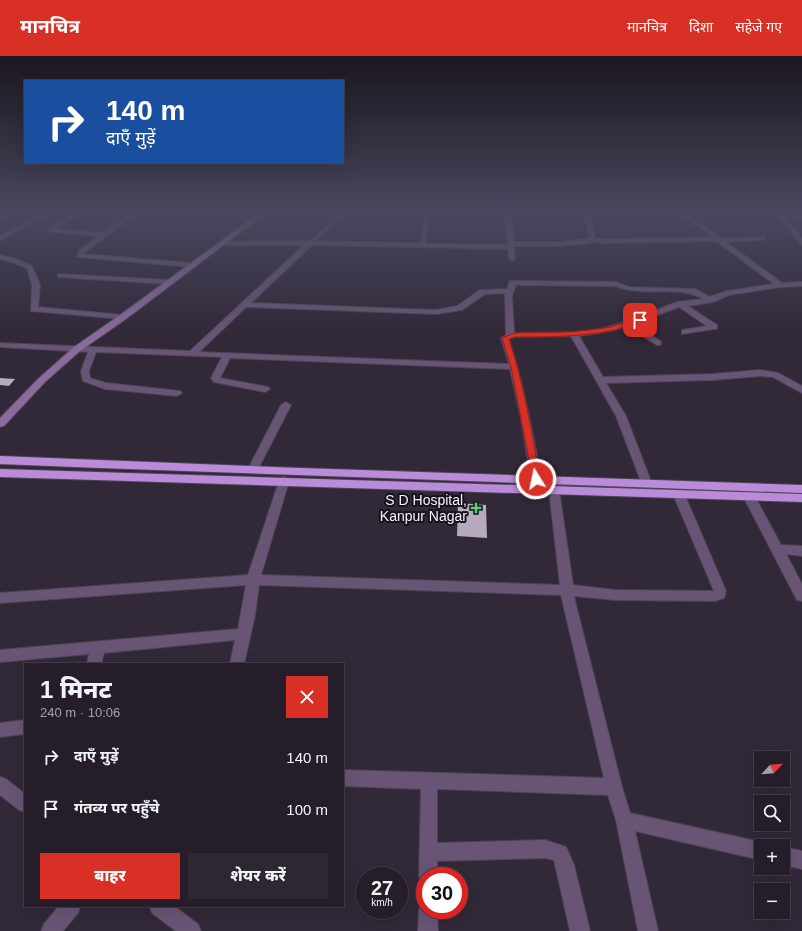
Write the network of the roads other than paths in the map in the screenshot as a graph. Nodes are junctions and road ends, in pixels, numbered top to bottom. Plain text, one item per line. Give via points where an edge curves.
1 (81, 254) edge
2 (206, 254) edge
3 (298, 254) edge
4 (512, 254) edge
5 (737, 254) edge
6 (0, 257) edge
7 (512, 260) dead end
8 (191, 265) junction
9 (60, 276) dead end
10 (168, 282) junction
11 (802, 284) edge
12 (780, 285) junction
13 (509, 292) junction
14 (710, 300) junction
15 (680, 304) junction
16 (244, 305) junction
17 (123, 317) junction
18 (628, 324) junction
19 (685, 332) dead end
20 (574, 334) junction
21 (510, 335) junction
22 (657, 342) dead end
23 (0, 345) edge
24 (77, 349) junction
25 (93, 350) junction
26 (192, 354) junction
27 (227, 355) junction
28 (514, 367) junction
29 (600, 380) junction
30 (265, 389) dead end
31 (802, 390) edge
32 (177, 393) dead end
33 (286, 405) dead end
34 (0, 424) edge
35 (0, 460) edge
36 (252, 471) junction
37 (0, 473) edge
38 (536, 479) junction
39 (284, 481) junction
40 (647, 484) junction
41 (802, 488) edge
42 (554, 490) junction
43 (679, 494) junction
44 (749, 496) junction
45 (802, 498) edge
46 (777, 549) junction
47 (802, 550) edge
48 (253, 580) junction
49 (568, 590) junction
50 (802, 596) edge
51 (0, 598) edge
52 (244, 634) junction
53 (98, 648) junction
54 (0, 656) edge
55 (94, 663) edge
56 (237, 663) edge
57 (24, 728) edge
58 (0, 730) edge
59 (344, 778) edge
60 (429, 781) junction
61 (0, 785) edge
62 (614, 787) junction
63 (24, 803) edge
64 (624, 820) junction
65 (754, 849) edge
66 (428, 852) junction
67 (790, 857) edge
68 (802, 860) edge
69 (428, 867) edge
70 (70, 907) edge
71 (160, 907) edge
72 (428, 919) edge
73 (51, 931) edge
74 (191, 931) edge
75 (428, 931) edge
76 (580, 931) edge
77 (648, 931) edge

1 - 8 street via 80,256
2 - 8 street
3 - 16 street
4 - 7 street
5 - 12 street
6 - 17 street via 30,267 36,285 34,309
8 - 10 street
9 - 10 street
10 - 17 street
11 - 12 street
12 - 14 street via 727,293
13 - 14 street via 514,283 616,284 628,289 695,291
13 - 16 street via 483,292 459,308 436,312
13 - 21 street
14 - 15 street
15 - 18 street
15 - 19 street via 714,327
16 - 26 street
17 - 24 street
18 - 20 street
18 - 22 street
20 - 21 street
20 - 29 street
21 - 28 street via 505,338
23 - 24 street
24 - 25 street
24 - 34 street via 42,380
25 - 26 street
25 - 32 street via 85,371 86,379 105,386
26 - 27 street
27 - 28 street
27 - 30 street via 215,378 217,380
28 - 38 street
29 - 31 street via 760,373 775,375
29 - 40 street via 621,416
33 - 36 street
35 - 36 highway
36 - 38 highway
37 - 39 highway
38 - 40 highway
39 - 42 highway
39 - 48 street
40 - 41 highway
42 - 43 highway
42 - 49 street
43 - 44 highway
43 - 49 street via 720,591 718,595 615,595
44 - 45 highway
44 - 46 street
46 - 47 street
46 - 50 street
48 - 49 street
48 - 51 street
48 - 52 street
49 - 62 street via 571,613
52 - 53 street
52 - 56 street
53 - 54 street
53 - 55 street
57 - 58 street
59 - 60 street
60 - 62 street
60 - 66 street
61 - 63 street
62 - 64 street
64 - 65 street
64 - 77 street
66 - 69 street
66 - 76 street via 545,849 560,853
67 - 68 street
70 - 73 street
71 - 74 street
72 - 75 street

